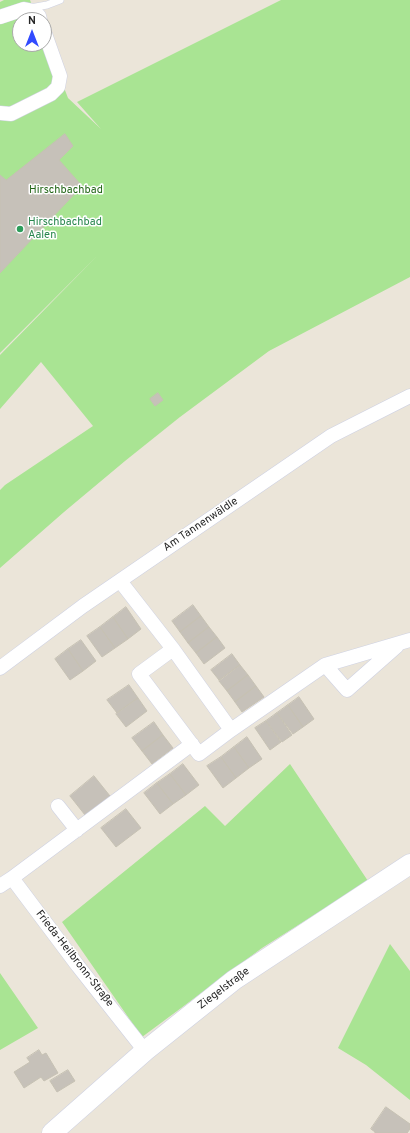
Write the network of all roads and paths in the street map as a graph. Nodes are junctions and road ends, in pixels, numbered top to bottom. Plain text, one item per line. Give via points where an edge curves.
1 (60, 0) edge
2 (24, 9) junction
3 (36, 12) edge
4 (0, 17) edge
5 (51, 52) edge
6 (0, 113) edge
7 (410, 396) edge
8 (120, 581) junction
9 (405, 641) edge
10 (172, 649) junction
11 (325, 665) junction
12 (0, 668) edge
13 (230, 730) junction
14 (192, 744) junction
15 (58, 806) dead end
16 (77, 830) junction
17 (410, 864) edge
18 (12, 878) junction
19 (0, 886) edge
20 (145, 1051) junction
21 (52, 1133) edge

1 - 2 lane
2 - 3 street
2 - 4 street
5 - 6 street via 60,76 58,87 51,94 11,114
7 - 8 street, Am Tannenwäldle via 330,436
8 - 10 street
8 - 12 street, Am Tannenwäldle via 82,606
9 - 11 street
9 - 11 street via 347,690
10 - 13 street
10 - 14 street via 139,674
11 - 13 street
13 - 14 street via 199,754
14 - 16 street
15 - 16 street
16 - 18 street
17 - 20 main road, Ziegelstraße via 234,980
18 - 19 street
18 - 20 street, Frieda-Heilbronn-Straße
20 - 21 main road, Ziegelstraße

